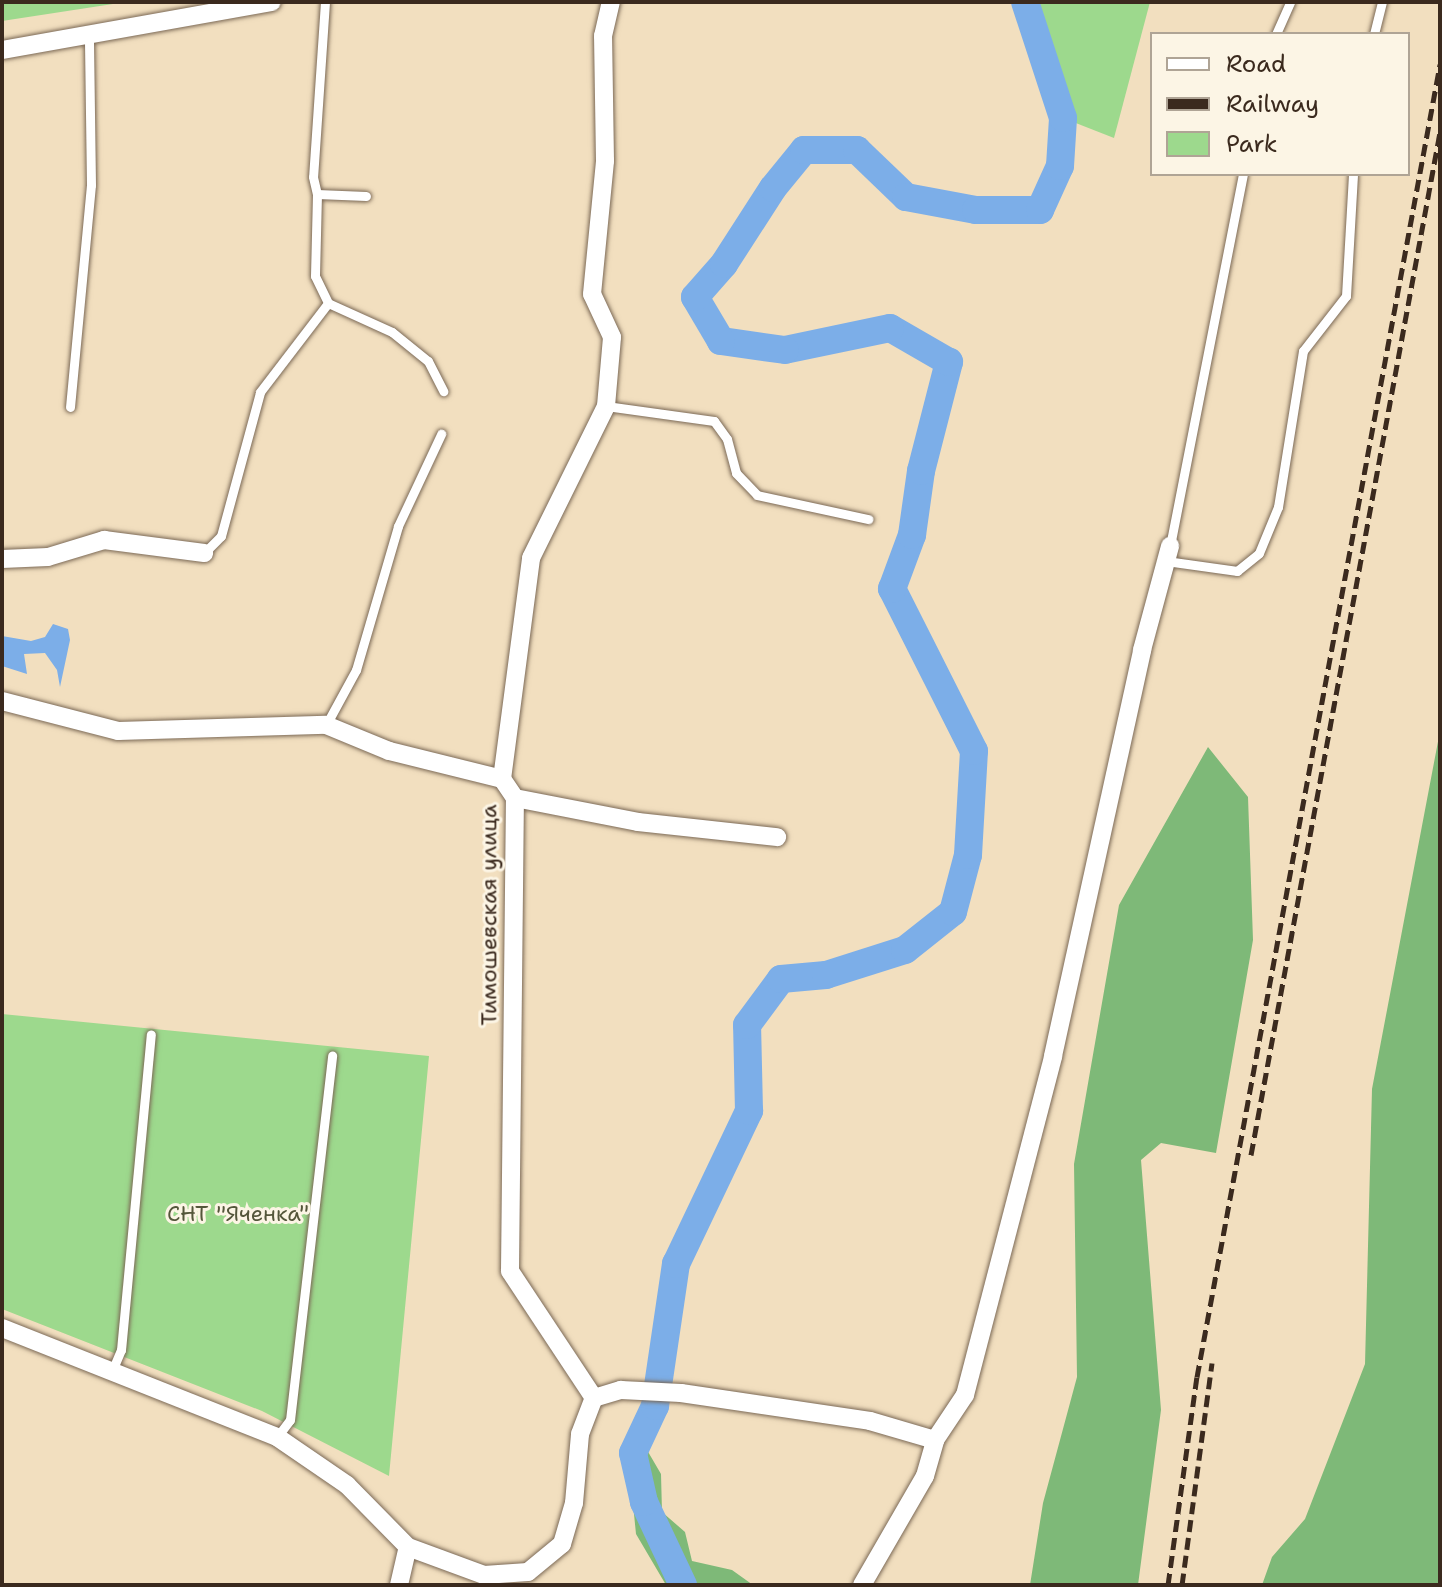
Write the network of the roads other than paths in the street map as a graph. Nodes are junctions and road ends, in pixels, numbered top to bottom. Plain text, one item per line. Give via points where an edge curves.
1 (272, 2) edge
2 (325, 2) edge
3 (611, 2) edge
4 (1290, 2) edge
5 (1382, 2) edge
6 (1277, 32) edge
7 (1374, 32) edge
8 (89, 35) junction
9 (2, 50) edge
10 (1243, 176) edge
11 (1353, 176) edge
12 (317, 194) junction
13 (366, 196) dead end
14 (328, 303) junction
15 (443, 391) dead end
16 (606, 406) junction
17 (70, 407) dead end
18 (441, 434) dead end
19 (868, 519) dead end
20 (204, 553) joint
21 (1168, 554) junction
22 (2, 559) edge
23 (2, 701) edge
24 (326, 725) junction
25 (502, 779) junction
26 (515, 798) junction
27 (777, 837) dead end
28 (151, 1034) dead end
29 (332, 1055) dead end
30 (2, 1328) edge
31 (112, 1371) junction
32 (594, 1398) junction
33 (277, 1437) junction
34 (935, 1440) junction
35 (408, 1547) junction
36 (399, 1585) edge
37 (862, 1585) edge

1 - 8 street
2 - 12 lane via 313,177
3 - 16 street, Тимошевская улица via 603,36 605,161 592,294 612,337
4 - 6 lane
5 - 7 lane
8 - 9 street
8 - 17 lane via 91,185
10 - 21 lane
11 - 21 lane via 1346,296 1303,351 1278,507 1259,553 1237,571
12 - 13 lane
12 - 14 lane via 315,276
14 - 15 lane via 385,327 428,361
14 - 20 lane via 260,392 221,536
16 - 19 lane via 714,421 727,439 736,473 757,495
16 - 25 street, Тимошевская улица via 531,558
18 - 24 lane via 398,526 356,670
20 - 22 street via 104,540 48,557
21 - 34 street via 1053,1056 969,1379
23 - 24 street via 118,731
24 - 25 street via 389,751
25 - 26 street, Тимошевская улица
26 - 27 street via 638,822
26 - 32 street, Тимошевская улица via 510,1271
28 - 31 lane via 121,1350
29 - 33 lane via 290,1420
30 - 31 street
31 - 33 street
32 - 34 street via 645,1390 681,1393 870,1421
32 - 35 street via 580,1434 574,1503 562,1544 528,1572 484,1575
33 - 35 street via 347,1485
34 - 37 street via 925,1476
35 - 36 street

